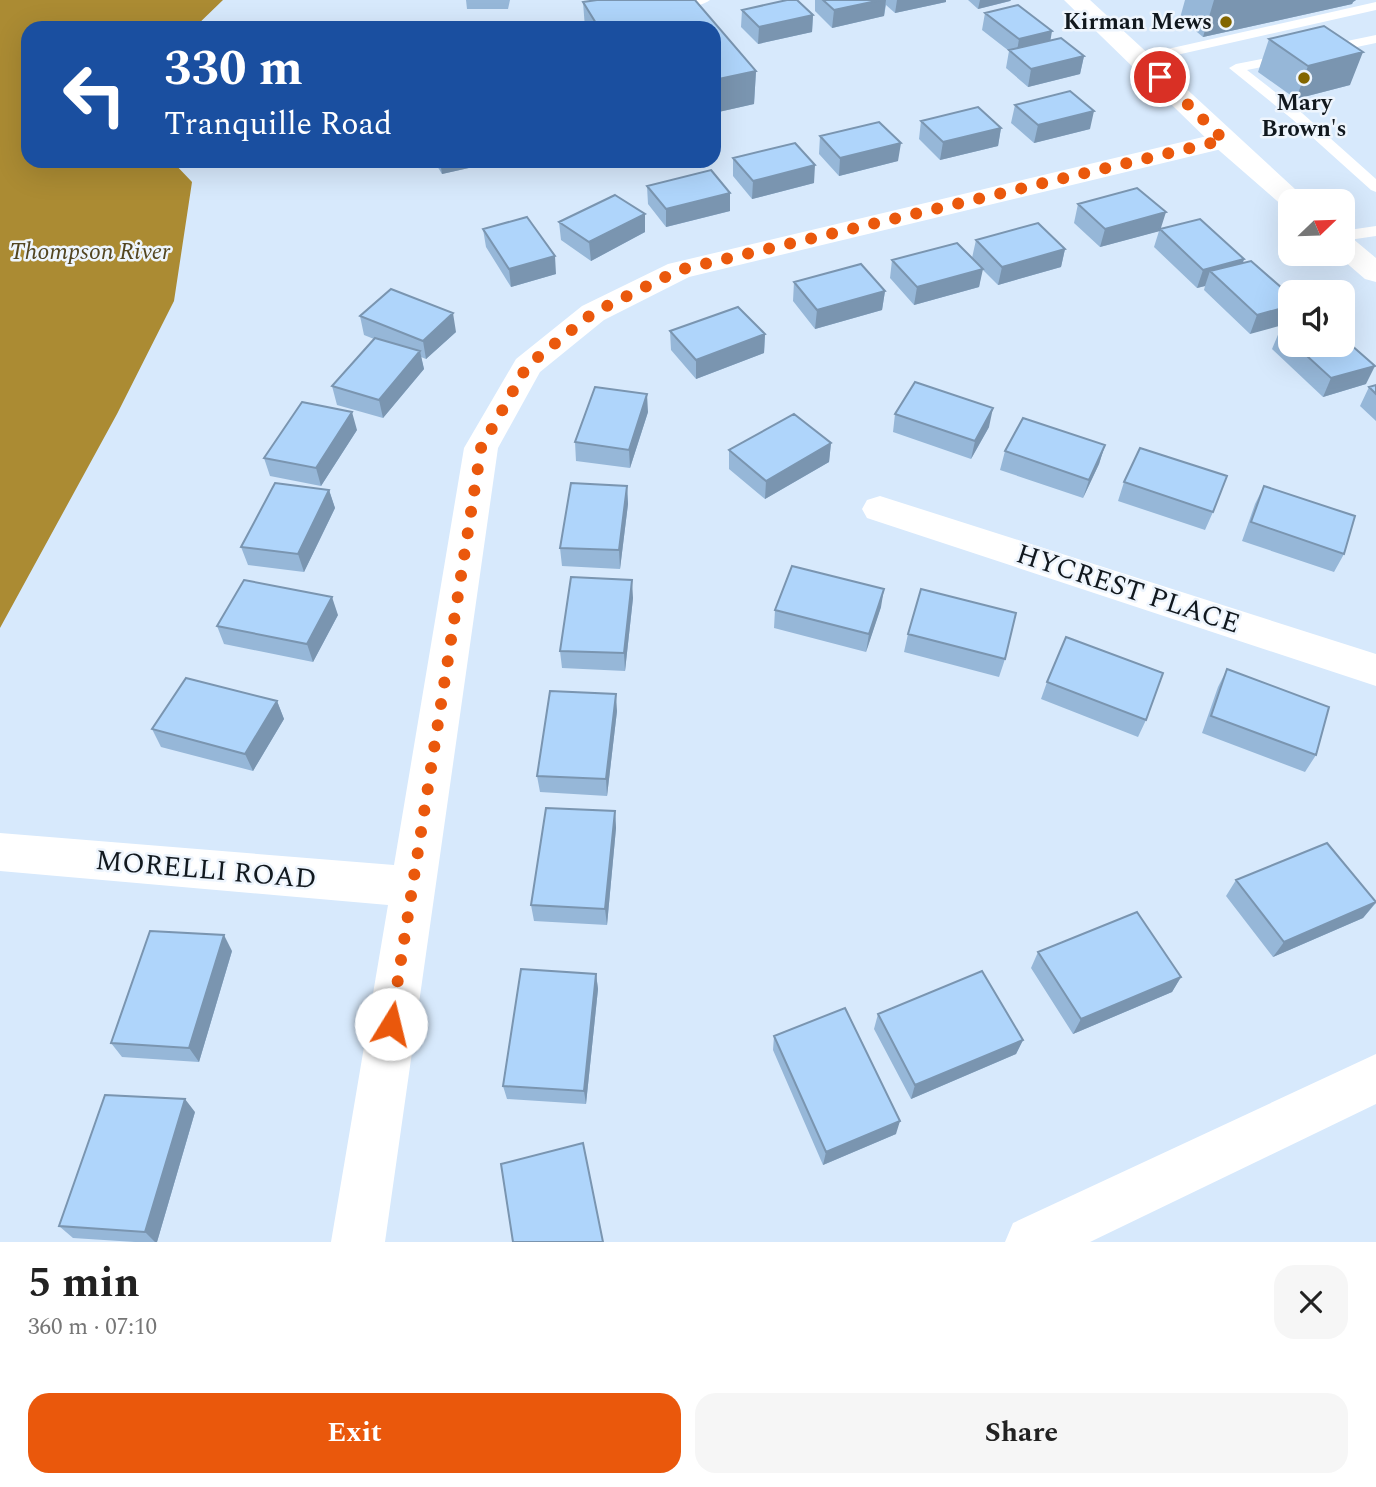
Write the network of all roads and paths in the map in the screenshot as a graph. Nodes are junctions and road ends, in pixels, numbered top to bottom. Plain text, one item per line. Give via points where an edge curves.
1 (704, 0) edge
2 (1076, 0) edge
3 (1376, 6) edge
4 (649, 8) edge
5 (1376, 39) edge
6 (1141, 59) junction
7 (1224, 140) junction
8 (1376, 187) edge
9 (1280, 189) edge
10 (1376, 231) edge
11 (1355, 234) edge
12 (1355, 255) edge
13 (1376, 273) edge
14 (880, 509) dead end
15 (1376, 670) edge
16 (0, 852) edge
17 (412, 887) junction
18 (1376, 1078) edge
19 (358, 1242) edge
20 (1032, 1242) edge

1 - 4 lane
2 - 6 street
3 - 6 lane
5 - 8 lane via 1236,68
6 - 7 street
7 - 9 street
7 - 17 street via 679,270 593,313 527,366 481,448
10 - 11 lane
12 - 13 street
14 - 15 street, HYCREST PLACE
16 - 17 street, MORELLI ROAD
17 - 19 street
18 - 20 street

